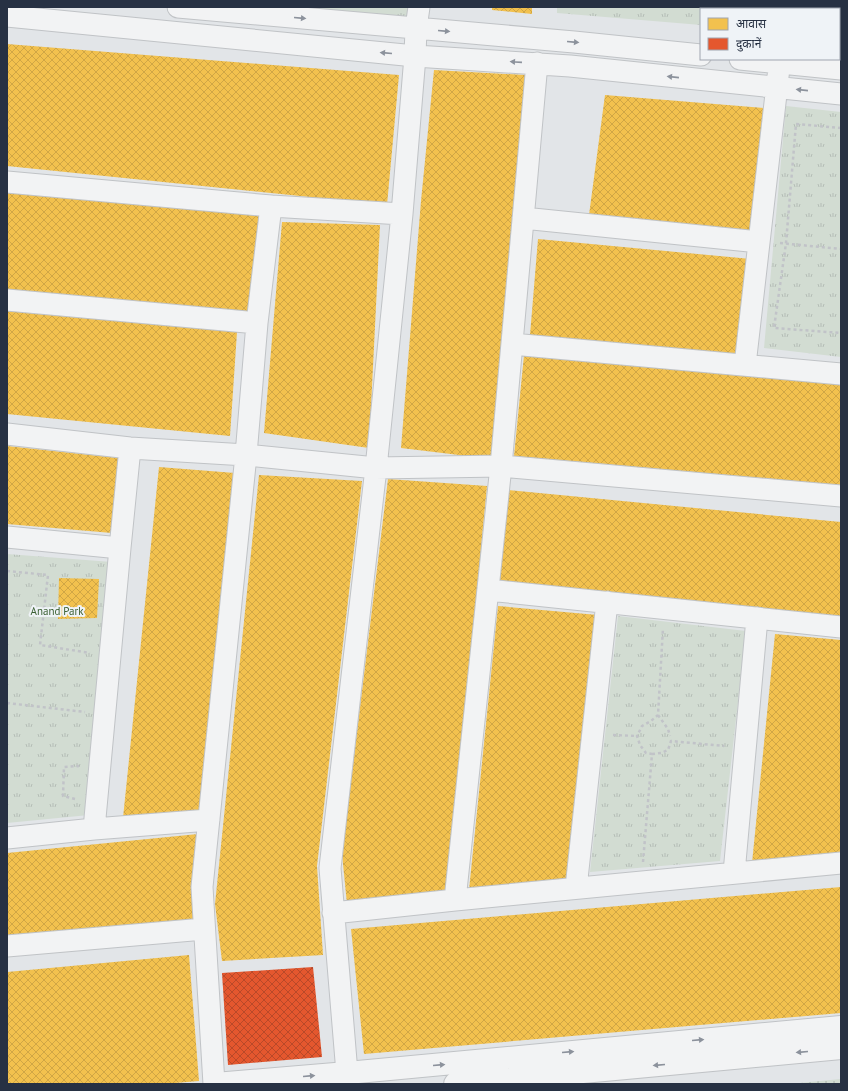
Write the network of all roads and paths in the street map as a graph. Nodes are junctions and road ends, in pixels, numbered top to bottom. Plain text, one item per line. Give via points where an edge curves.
1 (178, 7) edge
2 (419, 7) edge
3 (265, 15) junction
4 (7, 16) edge
5 (416, 28) junction
6 (303, 45) junction
7 (700, 55) edge
8 (415, 56) junction
9 (760, 60) edge
10 (780, 61) edge
11 (537, 63) junction
12 (841, 69) edge
13 (777, 88) junction
14 (841, 94) edge
15 (841, 128) edge
16 (7, 182) edge
17 (271, 206) junction
18 (402, 214) junction
19 (523, 218) junction
20 (759, 242) junction
21 (786, 243) junction
22 (841, 248) edge
23 (7, 300) edge
24 (257, 323) junction
25 (841, 333) edge
26 (512, 344) junction
27 (745, 365) junction
28 (841, 374) edge
29 (7, 434) edge
30 (130, 448) junction
31 (246, 455) junction
32 (501, 466) junction
33 (376, 468) junction
34 (841, 496) edge
35 (7, 537) edge
36 (120, 548) junction
37 (7, 571) edge
38 (488, 590) junction
39 (607, 602) junction
40 (757, 618) junction
41 (664, 622) dead end
42 (841, 626) edge
43 (95, 654) dead end
44 (7, 703) edge
45 (89, 712) dead end
46 (658, 715) junction
47 (611, 735) dead end
48 (637, 736) junction
49 (670, 736) dead end
50 (725, 746) dead end
51 (652, 754) junction
52 (84, 766) dead end
53 (78, 800) dead end
54 (209, 820) junction
55 (94, 829) junction
56 (7, 838) edge
57 (841, 863) edge
58 (642, 868) dead end
59 (734, 873) junction
60 (576, 888) junction
61 (455, 900) junction
62 (333, 913) junction
63 (204, 929) junction
64 (7, 946) edge
65 (841, 1027) edge
66 (841, 1048) edge
67 (348, 1073) junction
68 (214, 1084) edge
69 (455, 1084) edge

1 - 3 street
2 - 5 street
3 -> 5 street
3 - 6 street
4 - 6 street
5 -> 7 street
5 - 8 street
8 -> 6 street
11 -> 8 street
8 - 18 street
9 - 10 street
10 - 12 street
10 - 13 street
13 -> 11 street
11 - 19 street
14 -> 13 street
13 - 20 street
15 - 21 path via 796,124
16 - 17 street
17 - 18 street
17 - 24 street
18 - 33 street
19 - 20 street
19 - 26 street
20 - 27 street
21 - 22 path
21 - 25 path via 774,328
23 - 24 street
24 - 31 street
26 - 27 street
26 - 32 street
27 - 28 street
29 - 30 street
30 - 31 street
30 - 36 street
31 - 33 street
31 - 54 street
32 - 33 street
32 - 34 street
32 - 38 street
33 - 62 street via 330,868
35 - 36 street
36 - 55 street
37 - 43 path via 48,574 40,644
38 - 39 street
38 - 61 street
39 - 40 street
39 - 60 street
40 - 42 street
40 - 59 street
41 - 46 path
44 - 45 path
46 - 48 path via 642,726
46 - 49 path
47 - 48 path
48 - 51 path via 646,753
50 - 51 path via 671,741 668,750
51 - 58 path
52 - 53 path via 64,767 63,796
54 - 55 street
54 - 63 street via 202,887
55 - 56 street
57 - 59 street
59 - 60 street
60 - 61 street
61 - 62 street
62 - 67 street
63 - 64 street
63 - 68 street
67 -> 65 street
66 -> 69 street
68 -> 67 street

